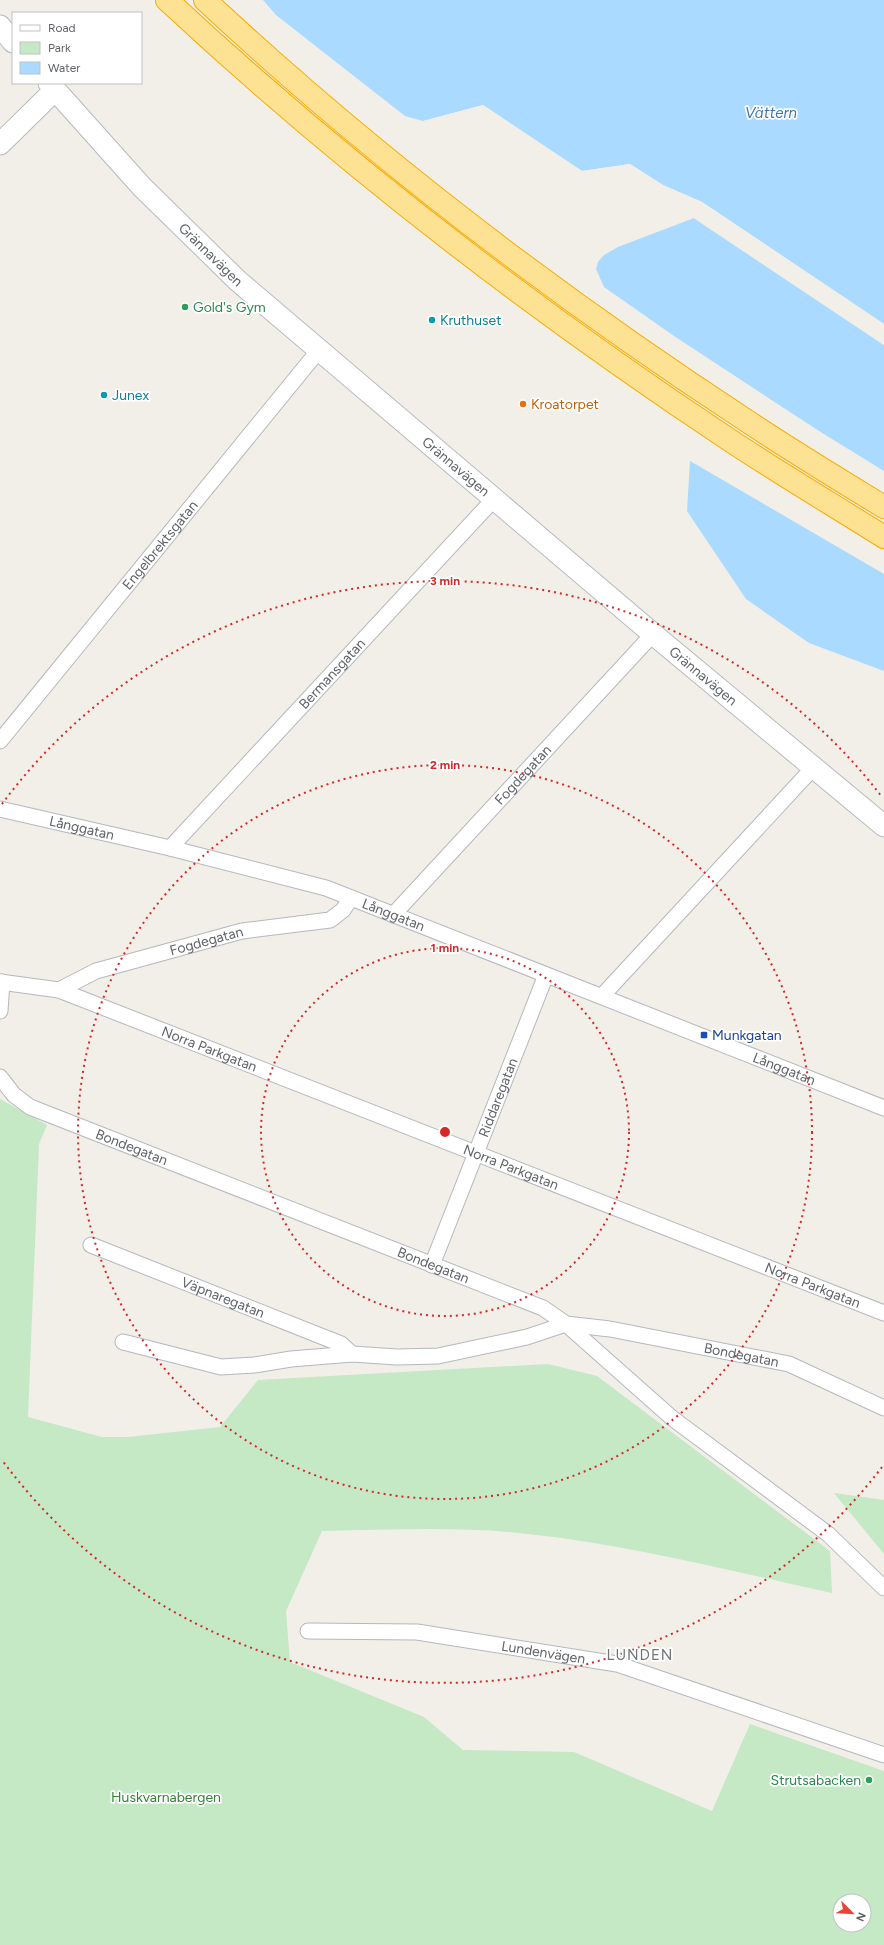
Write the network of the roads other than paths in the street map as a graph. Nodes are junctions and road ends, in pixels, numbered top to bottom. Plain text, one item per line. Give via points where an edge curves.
1 (167, 0) edge
2 (205, 0) edge
3 (0, 26) edge
4 (12, 41) edge
5 (52, 86) edge
6 (0, 144) edge
7 (319, 350) junction
8 (494, 499) junction
9 (884, 507) edge
10 (884, 537) edge
11 (652, 634) junction
12 (0, 741) edge
13 (813, 768) junction
14 (0, 809) edge
15 (884, 826) edge
16 (170, 848) junction
17 (351, 898) junction
18 (393, 915) junction
19 (546, 975) junction
20 (1, 982) edge
21 (59, 990) junction
22 (602, 996) junction
23 (0, 1011) edge
24 (0, 1076) edge
25 (884, 1108) edge
26 (476, 1153) junction
27 (91, 1245) dead end
28 (432, 1265) junction
29 (884, 1312) edge
30 (566, 1324) junction
31 (123, 1342) dead end
32 (352, 1354) junction
33 (884, 1408) edge
34 (884, 1588) edge
35 (308, 1631) dead end
36 (884, 1755) edge

1 - 10 highway via 239,67 377,182 500,278 732,442
2 - 9 highway via 257,49 397,166 560,292 746,421
3 - 4 main road
5 - 6 main road
5 - 7 main road, Grännavägen via 142,187 238,281
7 - 8 main road, Grännavägen
7 - 12 street, Engelbrektsgatan
8 - 11 main road, Grännavägen
8 - 16 street, Bermansgatan
11 - 13 main road, Grännavägen
11 - 18 street, Fogdegatan
13 - 15 main road, Grännavägen
13 - 22 street
14 - 16 street, Långgatan
16 - 17 street, Långgatan via 326,888
17 - 18 street, Långgatan
17 - 21 street, Fogdegatan via 343,910 330,920 242,931 96,971
18 - 19 street, Långgatan
19 - 22 street, Långgatan
19 - 26 street, Riddaregatan
20 - 21 street, Norra Parkgatan
20 - 23 street
21 - 26 street, Norra Parkgatan
22 - 25 street, Långgatan
24 - 28 street, Bondegatan via 14,1095 30,1107
26 - 28 street, Riddaregatan
26 - 29 street, Norra Parkgatan
27 - 32 street, Väpnaregatan via 341,1344
28 - 30 street, Bondegatan via 543,1308
30 - 32 street via 527,1337 438,1356
30 - 33 street, Bondegatan via 610,1329 789,1364
30 - 34 street via 672,1418 828,1534
31 - 32 street via 221,1367
35 - 36 street, Lundenvägen via 417,1632 617,1664

